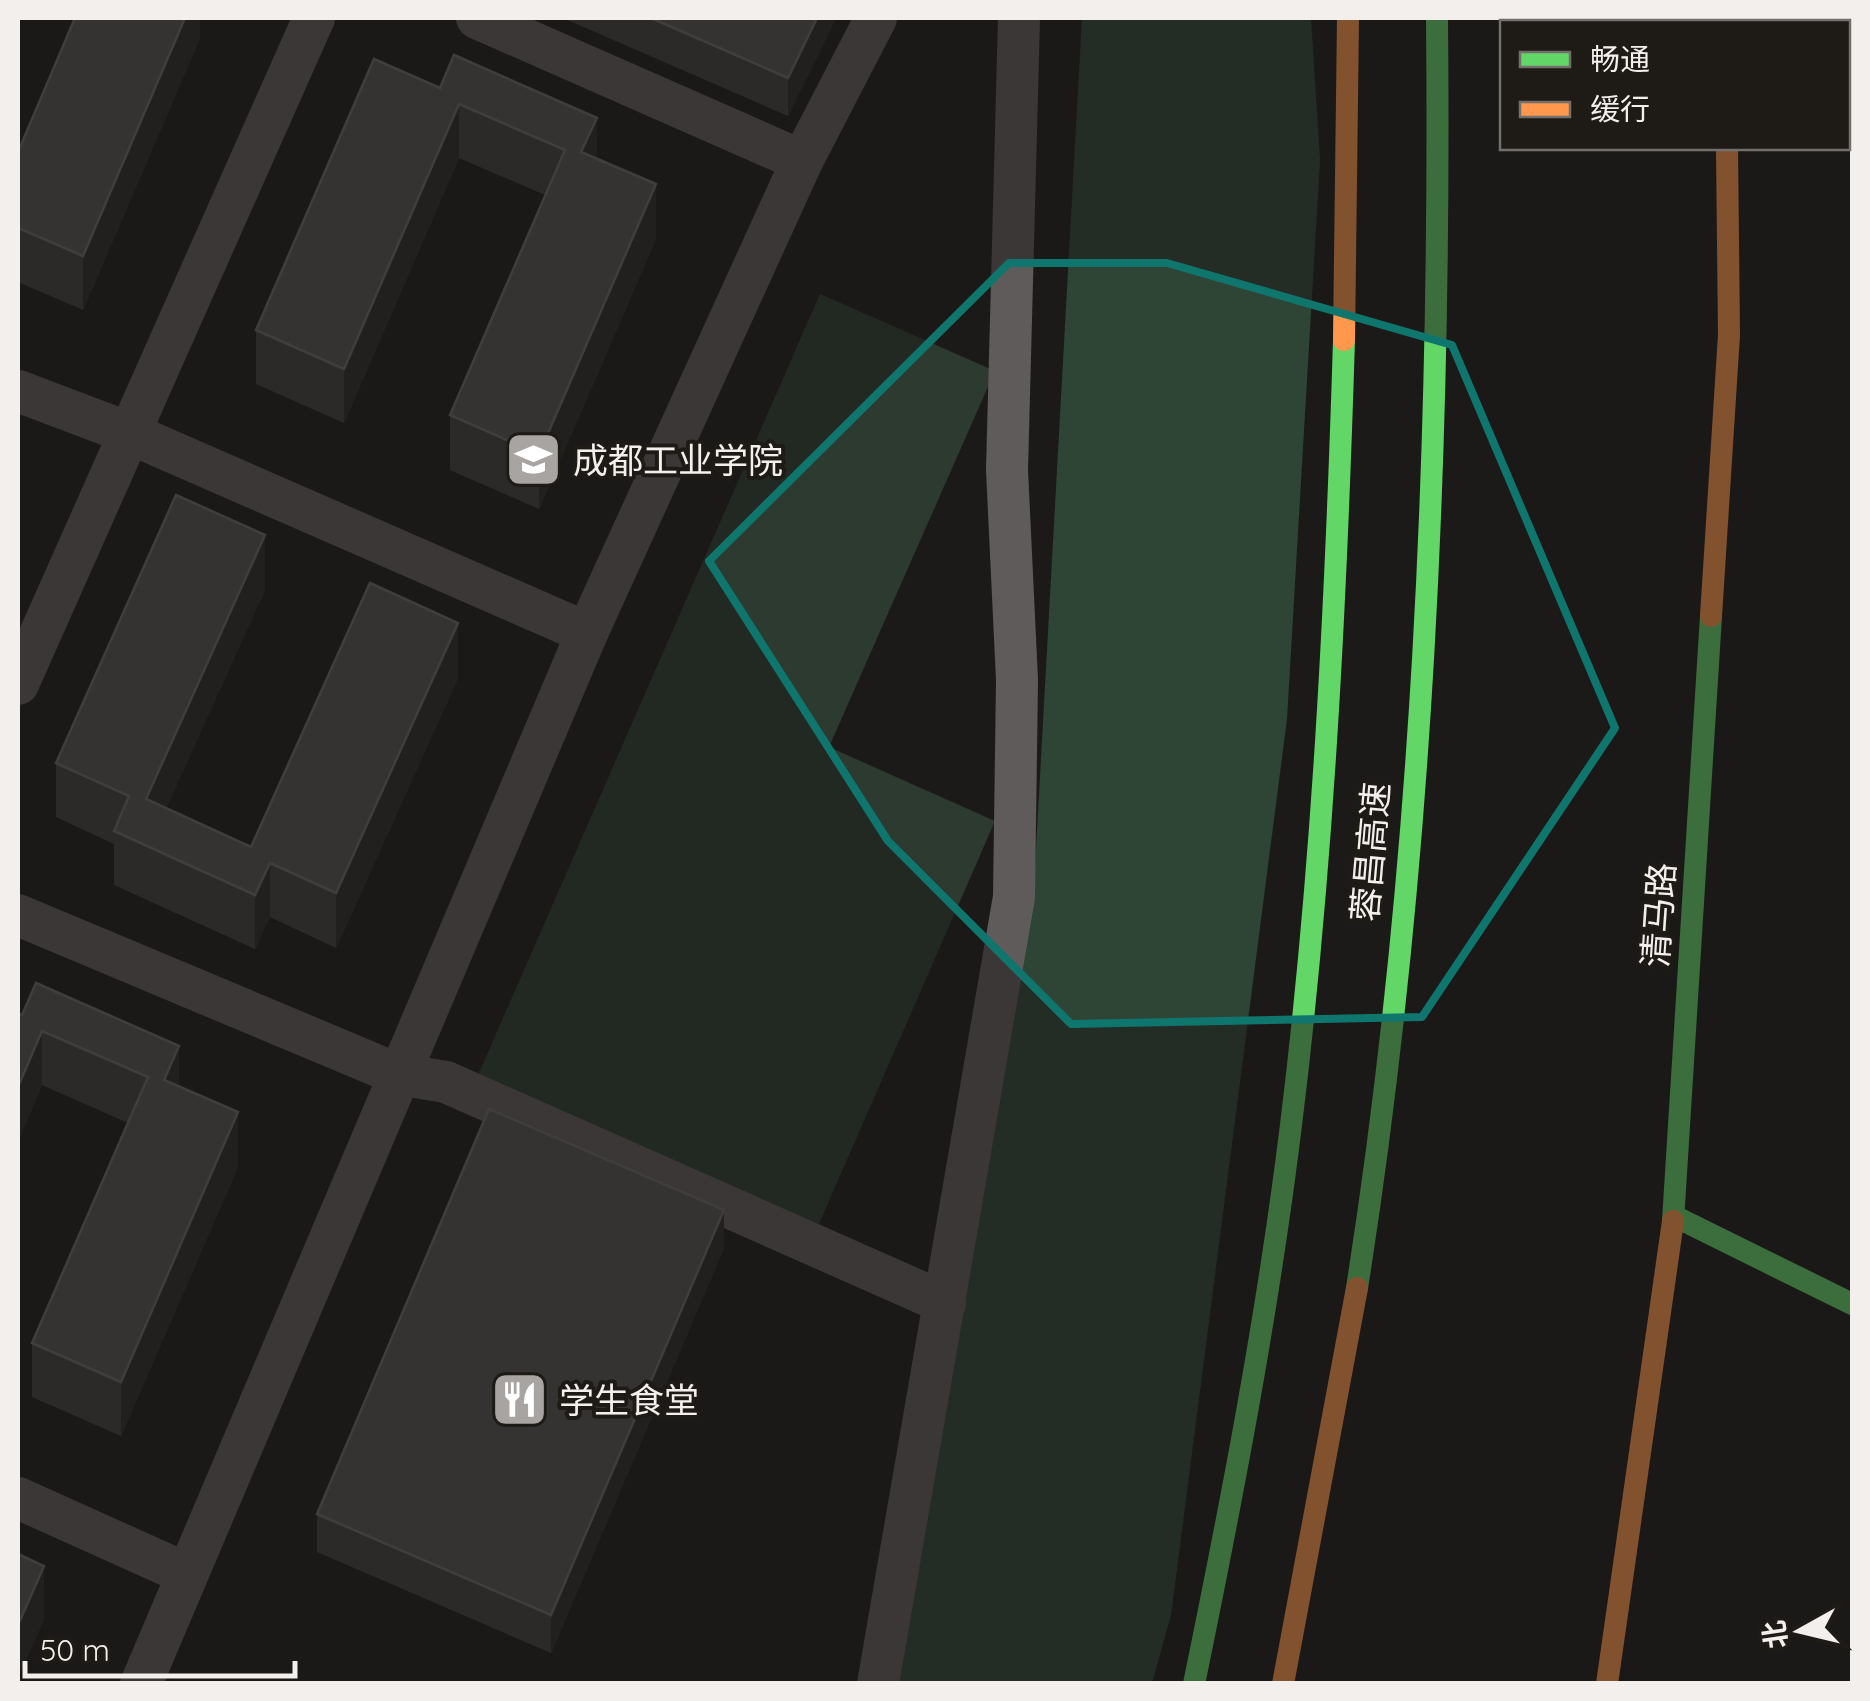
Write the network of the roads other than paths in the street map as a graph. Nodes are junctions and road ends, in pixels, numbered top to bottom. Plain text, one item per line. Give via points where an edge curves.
1 (314, 18) edge
2 (477, 18) edge
3 (876, 18) edge
4 (1019, 18) edge
5 (1348, 18) edge
6 (1437, 18) edge
7 (1727, 150) edge
8 (802, 160) junction
9 (18, 391) edge
10 (129, 433) junction
11 (588, 633) junction
12 (18, 684) edge
13 (18, 914) edge
14 (397, 1074) junction
15 (1674, 1216) junction
16 (946, 1303) junction
17 (1852, 1304) edge
18 (18, 1498) edge
19 (187, 1574) junction
20 (141, 1684) edge
21 (878, 1684) edge
22 (1194, 1684) edge
23 (1283, 1684) edge
24 (1607, 1684) edge

1 - 10 street
2 - 8 street
3 - 8 street
4 - 16 street via 1007,470 1017,680 1014,897
5 - 22 main road, 蓉昌高速 via 1341,448 1316,868 1283,1182
6 - 23 main road, 蓉昌高速 via 1440,177 1430,507 1405,872 1371,1197
7 - 15 main road, 清马路 via 1729,335
8 - 11 street
9 - 10 street
10 - 11 street
10 - 12 street
11 - 14 street
13 - 14 street
14 - 16 street via 446,1082
14 - 19 street
15 - 17 main road
15 - 24 main road, 清马路
16 - 21 street
18 - 19 street
19 - 20 street

